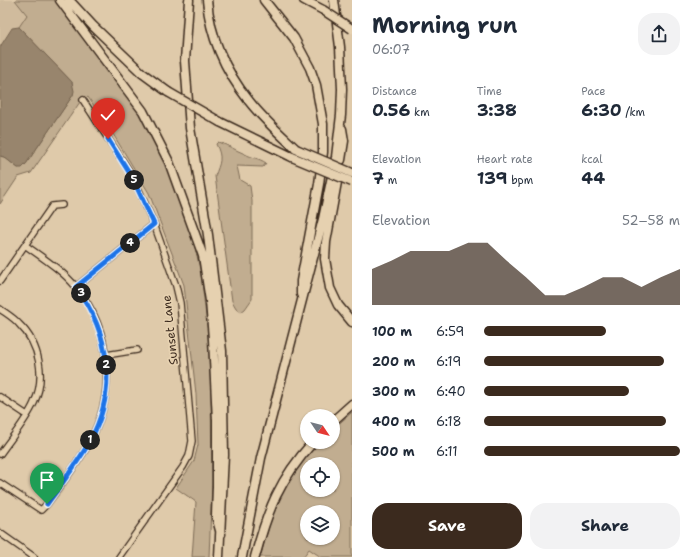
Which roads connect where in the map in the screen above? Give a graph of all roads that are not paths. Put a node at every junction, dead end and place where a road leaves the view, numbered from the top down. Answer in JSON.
{"nodes":[{"id":1,"x":60,"y":0,"type":"edge"},
{"id":2,"x":69,"y":0,"type":"edge"},
{"id":3,"x":189,"y":0,"type":"edge"},
{"id":4,"x":206,"y":0,"type":"edge"},
{"id":5,"x":264,"y":0,"type":"edge"},
{"id":6,"x":304,"y":0,"type":"edge"},
{"id":7,"x":334,"y":0,"type":"edge"},
{"id":8,"x":352,"y":29,"type":"edge"},
{"id":9,"x":83,"y":100,"type":"dead end"},
{"id":10,"x":341,"y":115,"type":"junction"},
{"id":11,"x":352,"y":173,"type":"edge"},
{"id":12,"x":352,"y":182,"type":"edge"},
{"id":13,"x":62,"y":205,"type":"dead end"},
{"id":14,"x":154,"y":224,"type":"junction"},
{"id":15,"x":25,"y":245,"type":"junction"},
{"id":16,"x":0,"y":281,"type":"edge"},
{"id":17,"x":76,"y":287,"type":"junction"},
{"id":18,"x":301,"y":305,"type":"junction"},
{"id":19,"x":0,"y":309,"type":"edge"},
{"id":20,"x":352,"y":322,"type":"edge"},
{"id":21,"x":137,"y":350,"type":"dead end"},
{"id":22,"x":106,"y":355,"type":"junction"},
{"id":23,"x":0,"y":396,"type":"edge"},
{"id":24,"x":352,"y":404,"type":"edge"},
{"id":25,"x":27,"y":415,"type":"junction"},
{"id":26,"x":340,"y":415,"type":"edge"},
{"id":27,"x":306,"y":449,"type":"edge"},
{"id":28,"x":0,"y":454,"type":"edge"},
{"id":29,"x":0,"y":483,"type":"edge"},
{"id":30,"x":0,"y":533,"type":"edge"},
{"id":31,"x":221,"y":534,"type":"junction"},
{"id":32,"x":34,"y":557,"type":"edge"},
{"id":33,"x":119,"y":557,"type":"edge"},
{"id":34,"x":219,"y":557,"type":"edge"},
{"id":35,"x":242,"y":557,"type":"edge"},
{"id":36,"x":255,"y":557,"type":"edge"}],
"edges":[{"from":1,"to":31,"type":"highway"},
{"from":2,"to":12,"type":"highway","bridge":true},
{"from":3,"to":31,"type":"highway"},
{"from":4,"to":11,"type":"highway","bridge":true},
{"from":5,"to":18,"type":"highway"},
{"from":6,"to":8,"type":"highway","bridge":true},
{"from":7,"to":10,"type":"highway"},
{"from":9,"to":14,"type":"street","name":"Sunset Lane"},
{"from":10,"to":18,"type":"highway"},
{"from":10,"to":20,"type":"highway"},
{"from":13,"to":15,"type":"street"},
{"from":14,"to":17,"type":"street"},
{"from":14,"to":33,"type":"street","name":"Sunset Lane"},
{"from":15,"to":16,"type":"street"},
{"from":15,"to":17,"type":"street"},
{"from":17,"to":22,"type":"street"},
{"from":18,"to":35,"type":"highway"},
{"from":19,"to":25,"type":"street"},
{"from":21,"to":22,"type":"street"},
{"from":22,"to":29,"type":"street"},
{"from":23,"to":25,"type":"street"},
{"from":24,"to":26,"type":"highway"},
{"from":25,"to":28,"type":"street"},
{"from":27,"to":36,"type":"highway"},
{"from":30,"to":32,"type":"street"},
{"from":31,"to":34,"type":"highway"}]}
